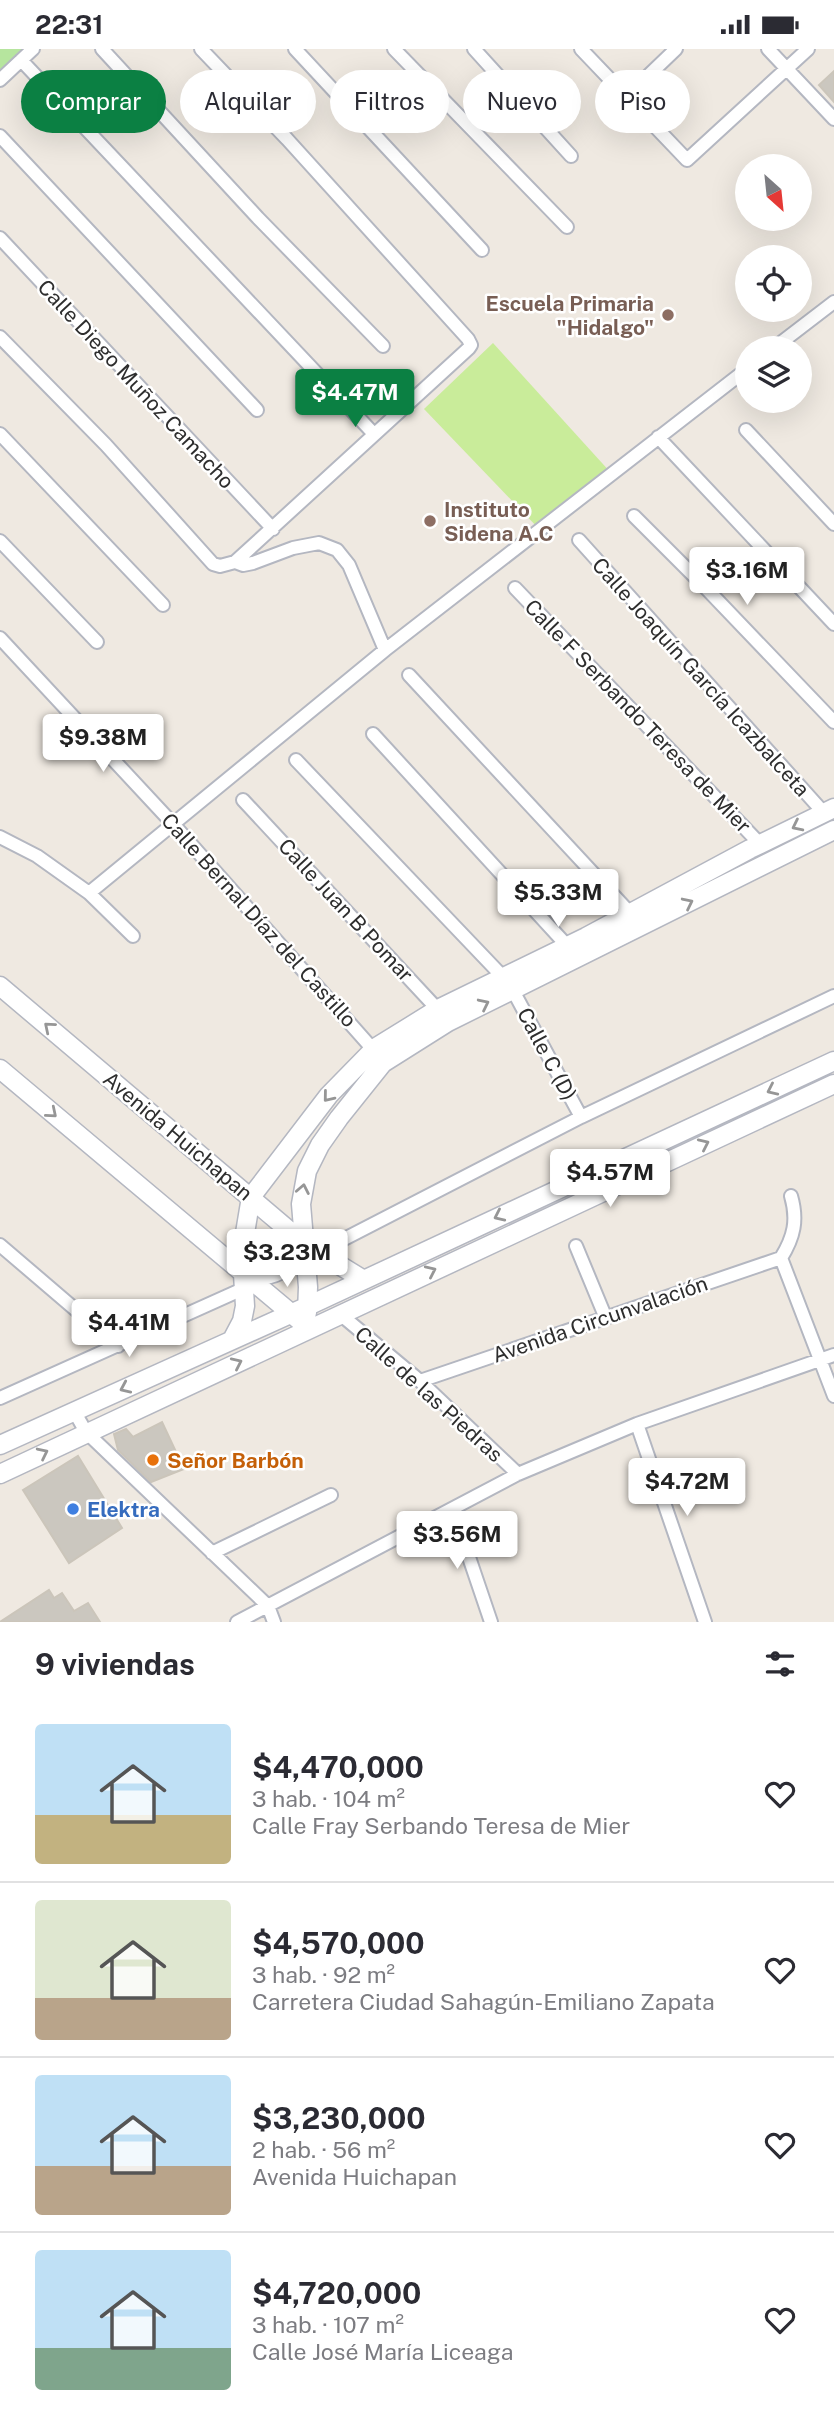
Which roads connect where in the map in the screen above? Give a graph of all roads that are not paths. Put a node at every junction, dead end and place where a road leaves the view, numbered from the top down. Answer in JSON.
{"nodes":[{"id":1,"x":33,"y":49,"type":"edge"},
{"id":2,"x":102,"y":49,"type":"edge"},
{"id":3,"x":201,"y":49,"type":"edge"},
{"id":4,"x":295,"y":49,"type":"edge"},
{"id":5,"x":394,"y":49,"type":"edge"},
{"id":6,"x":474,"y":49,"type":"edge"},
{"id":7,"x":581,"y":49,"type":"edge"},
{"id":8,"x":676,"y":49,"type":"edge"},
{"id":9,"x":768,"y":49,"type":"edge"},
{"id":10,"x":808,"y":49,"type":"edge"},
{"id":11,"x":22,"y":60,"type":"junction"},
{"id":12,"x":787,"y":68,"type":"junction"},
{"id":13,"x":601,"y":70,"type":"edge"},
{"id":14,"x":654,"y":70,"type":"edge"},
{"id":15,"x":0,"y":80,"type":"edge"},
{"id":16,"x":834,"y":119,"type":"edge"},
{"id":17,"x":661,"y":133,"type":"edge"},
{"id":18,"x":0,"y":135,"type":"edge"},
{"id":19,"x":571,"y":156,"type":"dead end"},
{"id":20,"x":567,"y":227,"type":"dead end"},
{"id":21,"x":0,"y":238,"type":"edge"},
{"id":22,"x":482,"y":250,"type":"dead end"},
{"id":23,"x":834,"y":303,"type":"edge"},
{"id":24,"x":790,"y":336,"type":"edge"},
{"id":25,"x":0,"y":337,"type":"edge"},
{"id":26,"x":383,"y":346,"type":"dead end"},
{"id":27,"x":735,"y":378,"type":"edge"},
{"id":28,"x":257,"y":410,"type":"dead end"},
{"id":29,"x":746,"y":431,"type":"dead end"},
{"id":30,"x":0,"y":434,"type":"edge"},
{"id":31,"x":374,"y":434,"type":"junction"},
{"id":32,"x":659,"y":437,"type":"junction"},
{"id":33,"x":634,"y":516,"type":"dead end"},
{"id":34,"x":834,"y":524,"type":"edge"},
{"id":35,"x":272,"y":529,"type":"junction"},
{"id":36,"x":579,"y":540,"type":"dead end"},
{"id":37,"x":0,"y":541,"type":"edge"},
{"id":38,"x":235,"y":562,"type":"junction"},
{"id":39,"x":515,"y":588,"type":"dead end"},
{"id":40,"x":163,"y":605,"type":"dead end"},
{"id":41,"x":834,"y":624,"type":"edge"},
{"id":42,"x":0,"y":638,"type":"edge"},
{"id":43,"x":97,"y":642,"type":"dead end"},
{"id":44,"x":385,"y":650,"type":"junction"},
{"id":45,"x":409,"y":675,"type":"dead end"},
{"id":46,"x":834,"y":722,"type":"edge"},
{"id":47,"x":373,"y":734,"type":"dead end"},
{"id":48,"x":296,"y":760,"type":"dead end"},
{"id":49,"x":243,"y":800,"type":"dead end"},
{"id":50,"x":829,"y":811,"type":"edge"},
{"id":51,"x":174,"y":825,"type":"junction"},
{"id":52,"x":834,"y":830,"type":"edge"},
{"id":53,"x":0,"y":837,"type":"edge"},
{"id":54,"x":760,"y":845,"type":"junction"},
{"id":55,"x":89,"y":894,"type":"junction"},
{"id":56,"x":630,"y":913,"type":"junction"},
{"id":57,"x":133,"y":936,"type":"dead end"},
{"id":58,"x":573,"y":952,"type":"junction"},
{"id":59,"x":508,"y":983,"type":"junction"},
{"id":60,"x":0,"y":986,"type":"edge"},
{"id":61,"x":834,"y":996,"type":"edge"},
{"id":62,"x":443,"y":1015,"type":"junction"},
{"id":63,"x":379,"y":1055,"type":"junction"},
{"id":64,"x":834,"y":1061,"type":"edge"},
{"id":65,"x":0,"y":1069,"type":"edge"},
{"id":66,"x":834,"y":1084,"type":"edge"},
{"id":67,"x":581,"y":1118,"type":"junction"},
{"id":68,"x":791,"y":1196,"type":"dead end"},
{"id":69,"x":251,"y":1197,"type":"junction"},
{"id":70,"x":0,"y":1245,"type":"edge"},
{"id":71,"x":576,"y":1246,"type":"dead end"},
{"id":72,"x":316,"y":1252,"type":"junction"},
{"id":73,"x":781,"y":1258,"type":"junction"},
{"id":74,"x":356,"y":1276,"type":"junction"},
{"id":75,"x":249,"y":1284,"type":"junction"},
{"id":76,"x":340,"y":1314,"type":"junction"},
{"id":77,"x":299,"y":1315,"type":"junction"},
{"id":78,"x":605,"y":1316,"type":"junction"},
{"id":79,"x":232,"y":1340,"type":"junction"},
{"id":80,"x":118,"y":1346,"type":"junction"},
{"id":81,"x":834,"y":1355,"type":"edge"},
{"id":82,"x":821,"y":1359,"type":"junction"},
{"id":83,"x":419,"y":1381,"type":"junction"},
{"id":84,"x":834,"y":1396,"type":"edge"},
{"id":85,"x":0,"y":1398,"type":"edge"},
{"id":86,"x":74,"y":1411,"type":"junction"},
{"id":87,"x":637,"y":1425,"type":"junction"},
{"id":88,"x":86,"y":1433,"type":"junction"},
{"id":89,"x":0,"y":1445,"type":"edge"},
{"id":90,"x":0,"y":1474,"type":"edge"},
{"id":91,"x":518,"y":1474,"type":"junction"},
{"id":92,"x":331,"y":1495,"type":"dead end"},
{"id":93,"x":453,"y":1510,"type":"junction"},
{"id":94,"x":212,"y":1553,"type":"junction"},
{"id":95,"x":268,"y":1606,"type":"junction"},
{"id":96,"x":237,"y":1622,"type":"edge"},
{"id":97,"x":274,"y":1622,"type":"edge"},
{"id":98,"x":491,"y":1622,"type":"edge"},
{"id":99,"x":705,"y":1622,"type":"edge"}],
"edges":[{"from":1,"to":11,"type":"street"},
{"from":2,"to":26,"type":"street"},
{"from":3,"to":31,"type":"street"},
{"from":4,"to":22,"type":"street"},
{"from":5,"to":20,"type":"street"},
{"from":6,"to":19,"type":"street"},
{"from":7,"to":13,"type":"street"},
{"from":8,"to":14,"type":"street"},
{"from":9,"to":12,"type":"street"},
{"from":10,"to":12,"type":"street"},
{"from":11,"to":15,"type":"street"},
{"from":11,"to":31,"type":"street"},
{"from":12,"to":16,"type":"street"},
{"from":12,"to":17,"type":"street"},
{"from":18,"to":28,"type":"street"},
{"from":21,"to":35,"type":"street","name":"Calle Diego Muñoz Camacho"},
{"from":23,"to":24,"type":"street"},
{"from":25,"to":38,"type":"street"},
{"from":27,"to":32,"type":"street"},
{"from":29,"to":34,"type":"street"},
{"from":30,"to":40,"type":"street"},
{"from":31,"to":35,"type":"street"},
{"from":32,"to":41,"type":"street"},
{"from":32,"to":44,"type":"street"},
{"from":33,"to":46,"type":"street"},
{"from":35,"to":38,"type":"street"},
{"from":36,"to":50,"type":"street","name":"Calle Joaquín García Icazbalceta"},
{"from":37,"to":43,"type":"street"},
{"from":38,"to":44,"type":"street"},
{"from":39,"to":54,"type":"street","name":"Calle F Serbando Teresa de Mier"},
{"from":42,"to":51,"type":"street","name":"Calle Bernal Díaz del Castillo"},
{"from":44,"to":51,"type":"street"},
{"from":45,"to":56,"type":"street"},
{"from":47,"to":58,"type":"street"},
{"from":48,"to":59,"type":"street"},
{"from":49,"to":62,"type":"street","name":"Calle Juan B Pomar"},
{"from":50,"to":54,"type":"street","one_way":true},
{"from":51,"to":55,"type":"street"},
{"from":51,"to":63,"type":"street","name":"Calle Bernal Díaz del Castillo"},
{"from":58,"to":52,"type":"street","one_way":true},
{"from":53,"to":55,"type":"street"},
{"from":54,"to":56,"type":"street"},
{"from":55,"to":57,"type":"street"},
{"from":56,"to":58,"type":"street"},
{"from":58,"to":59,"type":"street"},
{"from":59,"to":62,"type":"street"},
{"from":59,"to":67,"type":"street","name":"Calle C (D)"},
{"from":69,"to":60,"type":"street","name":"Avenida Huichapan","one_way":true},
{"from":61,"to":67,"type":"street"},
{"from":62,"to":63,"type":"street"},
{"from":63,"to":69,"type":"street","one_way":true},
{"from":72,"to":63,"type":"street","one_way":true},
{"from":64,"to":74,"type":"street","one_way":true},
{"from":65,"to":75,"type":"street","one_way":true},
{"from":76,"to":66,"type":"street","one_way":true},
{"from":67,"to":72,"type":"street"},
{"from":68,"to":73,"type":"street"},
{"from":69,"to":72,"type":"street","name":"Avenida Huichapan"},
{"from":69,"to":75,"type":"street"},
{"from":70,"to":80,"type":"street"},
{"from":71,"to":78,"type":"street"},
{"from":72,"to":74,"type":"street","name":"Avenida Huichapan"},
{"from":72,"to":75,"type":"street"},
{"from":72,"to":77,"type":"street"},
{"from":73,"to":78,"type":"street","name":"Avenida Circunvalación"},
{"from":73,"to":82,"type":"street"},
{"from":74,"to":77,"type":"street"},
{"from":75,"to":77,"type":"street"},
{"from":75,"to":79,"type":"street"},
{"from":75,"to":80,"type":"street"},
{"from":76,"to":77,"type":"street"},
{"from":76,"to":83,"type":"street","name":"Calle de las Piedras"},
{"from":77,"to":79,"type":"street"},
{"from":88,"to":77,"type":"street","one_way":true},
{"from":78,"to":83,"type":"street","name":"Avenida Circunvalación"},
{"from":79,"to":86,"type":"street","one_way":true},
{"from":80,"to":85,"type":"street"},
{"from":81,"to":82,"type":"street"},
{"from":82,"to":84,"type":"street"},
{"from":82,"to":87,"type":"street"},
{"from":83,"to":91,"type":"street","name":"Calle de las Piedras"},
{"from":86,"to":88,"type":"street"},
{"from":86,"to":89,"type":"street"},
{"from":87,"to":91,"type":"street"},
{"from":87,"to":99,"type":"street"},
{"from":90,"to":88,"type":"street","one_way":true},
{"from":88,"to":94,"type":"street"},
{"from":91,"to":93,"type":"street"},
{"from":92,"to":94,"type":"street"},
{"from":93,"to":95,"type":"street"},
{"from":93,"to":98,"type":"street"},
{"from":94,"to":95,"type":"street"},
{"from":95,"to":96,"type":"street"},
{"from":95,"to":97,"type":"street"}]}
